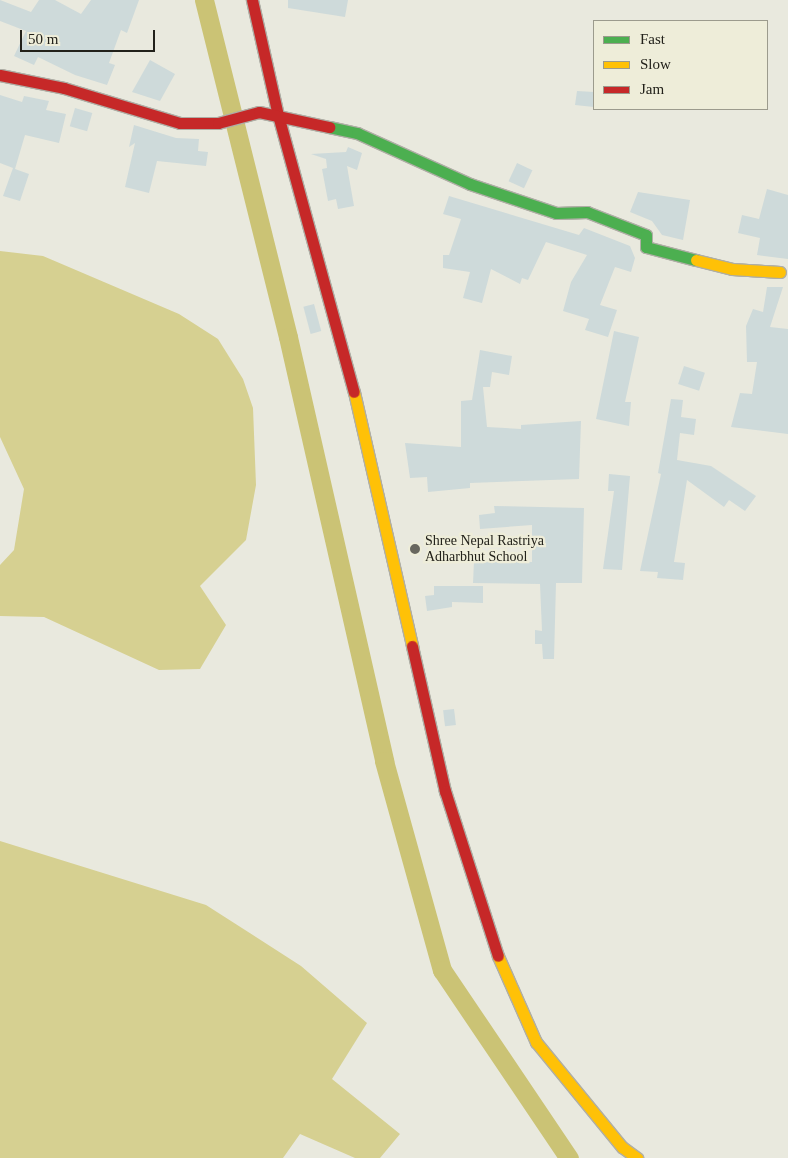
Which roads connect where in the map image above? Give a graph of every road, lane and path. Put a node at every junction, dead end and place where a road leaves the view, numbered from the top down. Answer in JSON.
{"nodes":[{"id":1,"x":252,"y":0,"type":"edge"},
{"id":2,"x":0,"y":75,"type":"edge"},
{"id":3,"x":278,"y":115,"type":"junction"},
{"id":4,"x":780,"y":272,"type":"dead end"},
{"id":5,"x":637,"y":1158,"type":"edge"}],
"edges":[{"from":1,"to":3,"type":"main road"},
{"from":2,"to":3,"type":"main road"},
{"from":3,"to":4,"type":"main road"},
{"from":3,"to":5,"type":"main road"}]}
